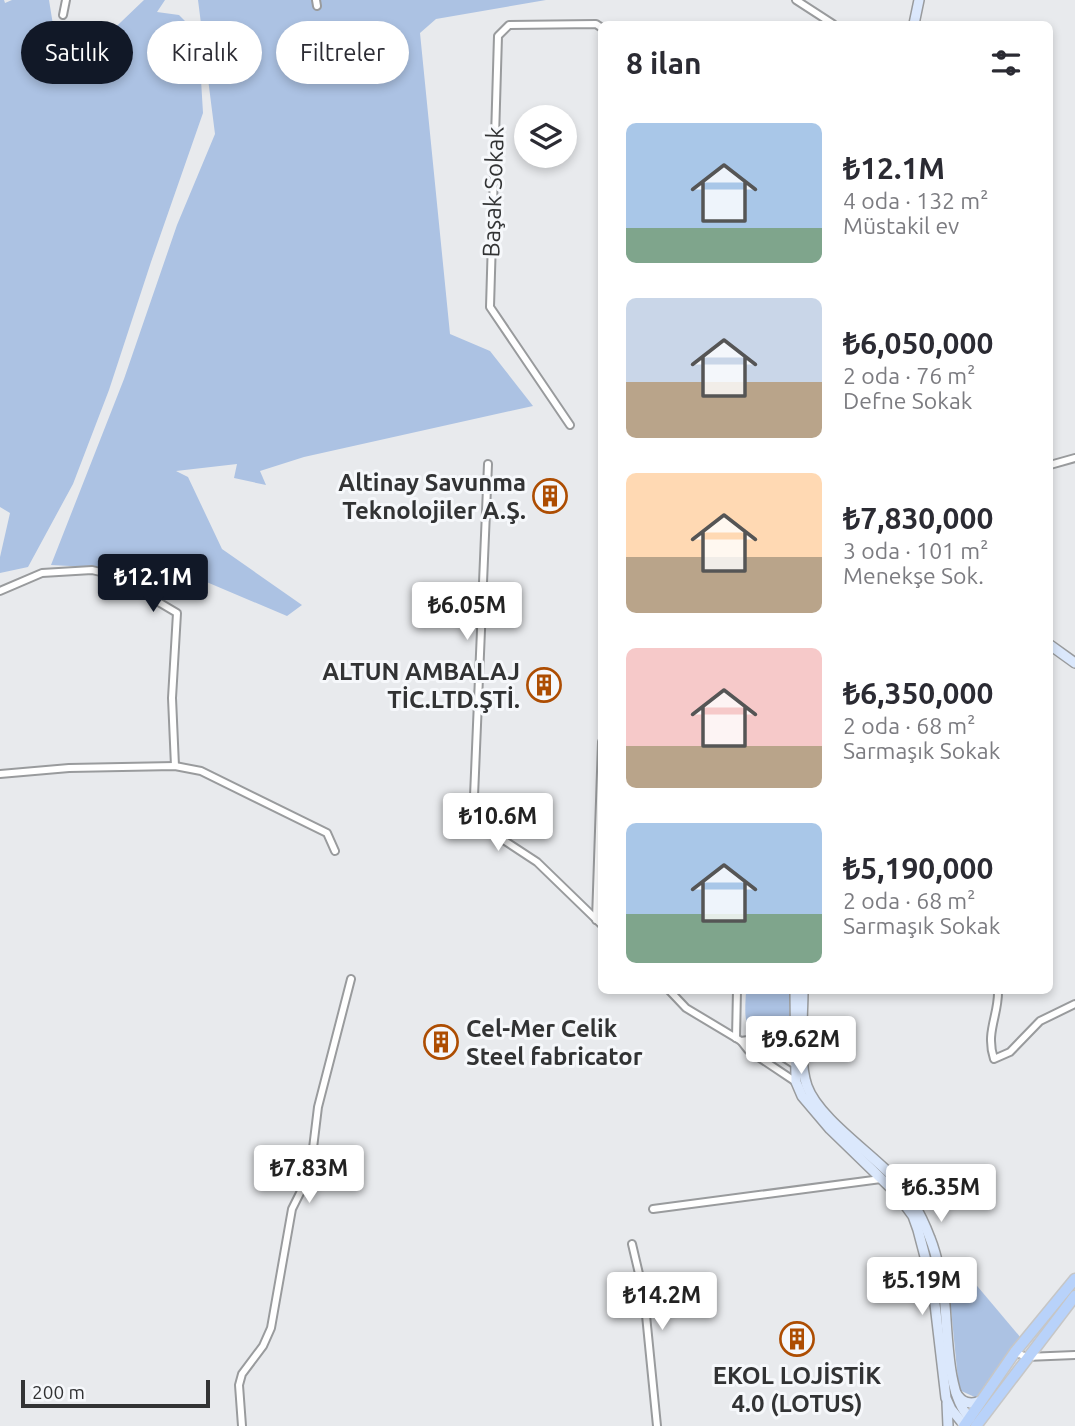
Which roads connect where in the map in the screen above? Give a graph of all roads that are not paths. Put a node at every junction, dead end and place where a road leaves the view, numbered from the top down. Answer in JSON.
{"nodes":[{"id":1,"x":66,"y":0,"type":"edge"},
{"id":2,"x":796,"y":0,"type":"edge"},
{"id":3,"x":919,"y":0,"type":"edge"},
{"id":4,"x":63,"y":15,"type":"dead end"},
{"id":5,"x":828,"y":21,"type":"edge"},
{"id":6,"x":915,"y":21,"type":"edge"},
{"id":7,"x":598,"y":26,"type":"edge"},
{"id":8,"x":570,"y":425,"type":"dead end"},
{"id":9,"x":1075,"y":458,"type":"edge"},
{"id":10,"x":488,"y":464,"type":"dead end"},
{"id":11,"x":1053,"y":464,"type":"edge"},
{"id":12,"x":0,"y":591,"type":"edge"},
{"id":13,"x":1053,"y":648,"type":"edge"},
{"id":14,"x":1075,"y":663,"type":"edge"},
{"id":15,"x":175,"y":766,"type":"junction"},
{"id":16,"x":0,"y":774,"type":"edge"},
{"id":17,"x":335,"y":851,"type":"dead end"},
{"id":18,"x":598,"y":861,"type":"edge"},
{"id":19,"x":596,"y":920,"type":"joint"},
{"id":20,"x":351,"y":979,"type":"dead end"},
{"id":21,"x":673,"y":994,"type":"edge"},
{"id":22,"x":737,"y":994,"type":"edge"},
{"id":23,"x":795,"y":994,"type":"edge"},
{"id":24,"x":803,"y":994,"type":"edge"},
{"id":25,"x":997,"y":994,"type":"edge"},
{"id":26,"x":1075,"y":1004,"type":"edge"},
{"id":27,"x":739,"y":1040,"type":"junction"},
{"id":28,"x":799,"y":1047,"type":"junction"},
{"id":29,"x":781,"y":1054,"type":"junction"},
{"id":30,"x":796,"y":1064,"type":"junction"},
{"id":31,"x":773,"y":1066,"type":"junction"},
{"id":32,"x":805,"y":1079,"type":"junction"},
{"id":33,"x":796,"y":1082,"type":"junction"},
{"id":34,"x":883,"y":1179,"type":"junction"},
{"id":35,"x":900,"y":1191,"type":"junction"},
{"id":36,"x":653,"y":1209,"type":"dead end"},
{"id":37,"x":632,"y":1244,"type":"dead end"},
{"id":38,"x":933,"y":1267,"type":"junction"},
{"id":39,"x":1075,"y":1279,"type":"edge"},
{"id":40,"x":1075,"y":1296,"type":"edge"},
{"id":41,"x":1015,"y":1352,"type":"junction"},
{"id":42,"x":1075,"y":1355,"type":"edge"},
{"id":43,"x":1026,"y":1357,"type":"junction"},
{"id":44,"x":954,"y":1390,"type":"junction"},
{"id":45,"x":946,"y":1398,"type":"junction"},
{"id":46,"x":981,"y":1401,"type":"junction"},
{"id":47,"x":971,"y":1424,"type":"edge"},
{"id":48,"x":242,"y":1426,"type":"edge"},
{"id":49,"x":657,"y":1426,"type":"edge"},
{"id":50,"x":947,"y":1426,"type":"edge"}],
"edges":[{"from":1,"to":4,"type":"street"},
{"from":2,"to":5,"type":"street"},
{"from":3,"to":6,"type":"street"},
{"from":7,"to":8,"type":"street","name":"Başak Sokak"},
{"from":9,"to":11,"type":"street"},
{"from":10,"to":19,"type":"street"},
{"from":12,"to":15,"type":"street"},
{"from":13,"to":14,"type":"street"},
{"from":15,"to":16,"type":"street"},
{"from":15,"to":17,"type":"street"},
{"from":18,"to":19,"type":"street"},
{"from":20,"to":48,"type":"street"},
{"from":21,"to":27,"type":"street"},
{"from":22,"to":27,"type":"street"},
{"from":23,"to":28,"type":"street"},
{"from":24,"to":28,"type":"street"},
{"from":25,"to":26,"type":"street"},
{"from":27,"to":29,"type":"street"},
{"from":27,"to":31,"type":"street"},
{"from":28,"to":29,"type":"street"},
{"from":28,"to":30,"type":"street"},
{"from":28,"to":32,"type":"street"},
{"from":29,"to":30,"type":"street"},
{"from":30,"to":31,"type":"street"},
{"from":30,"to":32,"type":"street"},
{"from":30,"to":33,"type":"street"},
{"from":31,"to":33,"type":"street"},
{"from":32,"to":35,"type":"street"},
{"from":33,"to":34,"type":"street"},
{"from":34,"to":35,"type":"street"},
{"from":34,"to":36,"type":"street"},
{"from":35,"to":38,"type":"street"},
{"from":37,"to":49,"type":"street"},
{"from":38,"to":44,"type":"street"},
{"from":38,"to":45,"type":"street"},
{"from":39,"to":41,"type":"main road"},
{"from":40,"to":43,"type":"main road"},
{"from":41,"to":43,"type":"street"},
{"from":41,"to":46,"type":"main road"},
{"from":42,"to":43,"type":"street"},
{"from":43,"to":47,"type":"main road"},
{"from":44,"to":46,"type":"street"},
{"from":44,"to":47,"type":"street"},
{"from":45,"to":47,"type":"street"},
{"from":45,"to":50,"type":"street"},
{"from":46,"to":47,"type":"main road"}]}
